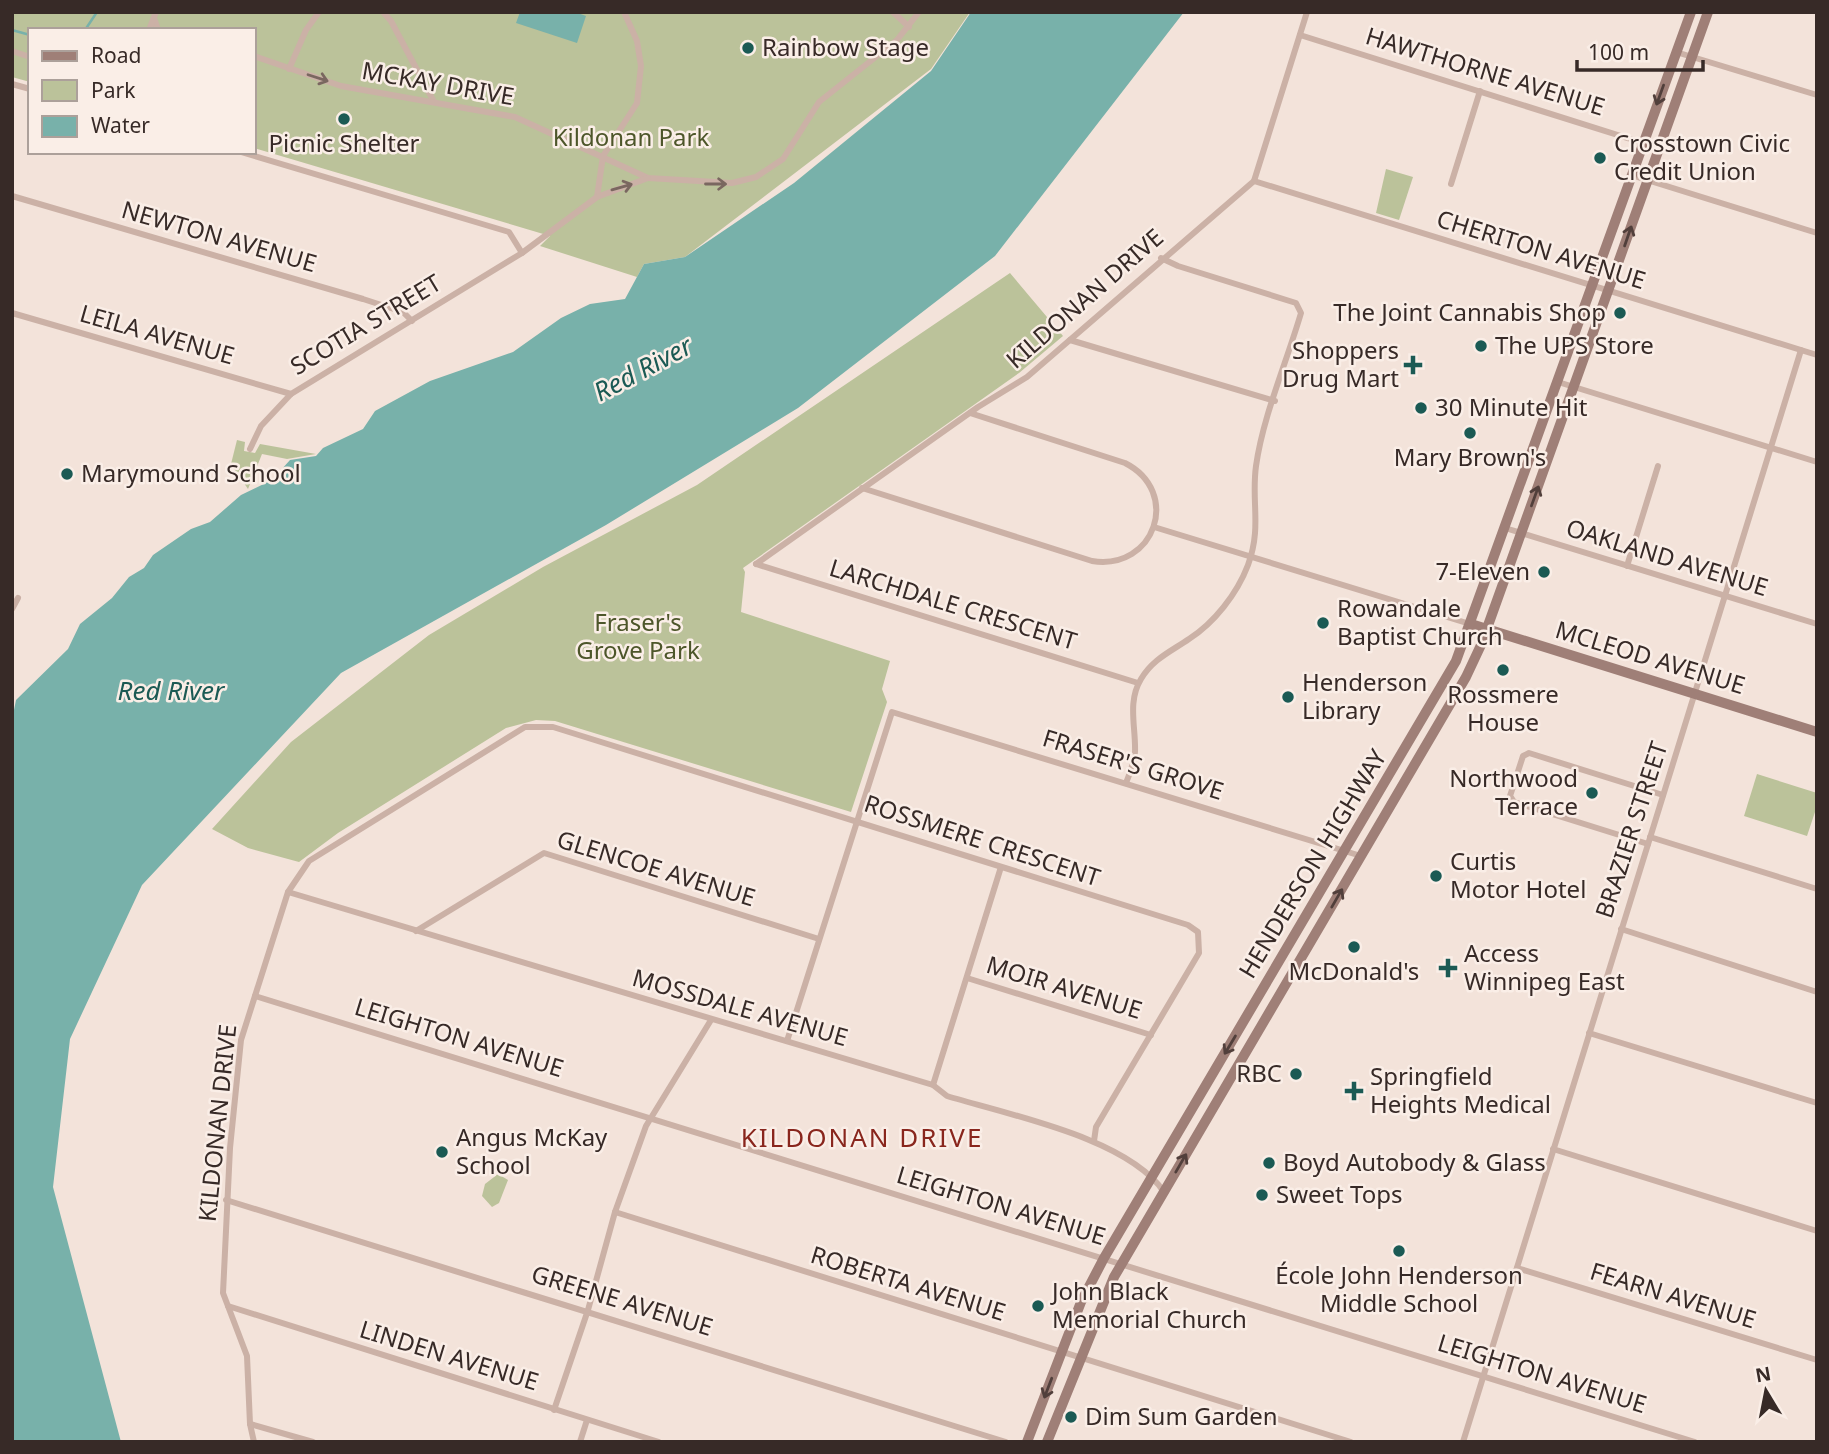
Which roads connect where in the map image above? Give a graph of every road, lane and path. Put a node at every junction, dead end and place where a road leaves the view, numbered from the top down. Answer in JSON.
{"nodes":[{"id":1,"x":319,"y":12,"type":"edge"},
{"id":2,"x":624,"y":12,"type":"edge"},
{"id":3,"x":893,"y":12,"type":"edge"},
{"id":4,"x":919,"y":12,"type":"edge"},
{"id":5,"x":1307,"y":12,"type":"edge"},
{"id":6,"x":1691,"y":12,"type":"edge"},
{"id":7,"x":1708,"y":12,"type":"edge"},
{"id":8,"x":384,"y":13,"type":"edge"},
{"id":9,"x":909,"y":27,"type":"junction"},
{"id":10,"x":1300,"y":35,"type":"junction"},
{"id":11,"x":1676,"y":52,"type":"junction"},
{"id":12,"x":1693,"y":57,"type":"junction"},
{"id":13,"x":256,"y":58,"type":"edge"},
{"id":14,"x":289,"y":69,"type":"junction"},
{"id":15,"x":1480,"y":91,"type":"junction"},
{"id":16,"x":1817,"y":95,"type":"edge"},
{"id":17,"x":433,"y":100,"type":"junction"},
{"id":18,"x":1644,"y":141,"type":"junction"},
{"id":19,"x":1660,"y":148,"type":"junction"},
{"id":20,"x":248,"y":154,"type":"edge"},
{"id":21,"x":603,"y":156,"type":"junction"},
{"id":22,"x":1631,"y":176,"type":"junction"},
{"id":23,"x":648,"y":178,"type":"junction"},
{"id":24,"x":1647,"y":180,"type":"junction"},
{"id":25,"x":1254,"y":181,"type":"junction"},
{"id":26,"x":1451,"y":184,"type":"dead end"},
{"id":27,"x":12,"y":196,"type":"edge"},
{"id":28,"x":597,"y":197,"type":"junction"},
{"id":29,"x":1817,"y":233,"type":"edge"},
{"id":30,"x":522,"y":253,"type":"junction"},
{"id":31,"x":1161,"y":258,"type":"junction"},
{"id":32,"x":1591,"y":286,"type":"junction"},
{"id":33,"x":1608,"y":291,"type":"junction"},
{"id":34,"x":12,"y":313,"type":"edge"},
{"id":35,"x":412,"y":321,"type":"junction"},
{"id":36,"x":1070,"y":340,"type":"junction"},
{"id":37,"x":1801,"y":350,"type":"junction"},
{"id":38,"x":1817,"y":355,"type":"edge"},
{"id":39,"x":1558,"y":382,"type":"junction"},
{"id":40,"x":1574,"y":387,"type":"junction"},
{"id":41,"x":291,"y":394,"type":"junction"},
{"id":42,"x":1275,"y":401,"type":"junction"},
{"id":43,"x":970,"y":413,"type":"junction"},
{"id":44,"x":1770,"y":448,"type":"junction"},
{"id":45,"x":250,"y":449,"type":"dead end"},
{"id":46,"x":1817,"y":462,"type":"edge"},
{"id":47,"x":1658,"y":466,"type":"dead end"},
{"id":48,"x":862,"y":488,"type":"junction"},
{"id":49,"x":1154,"y":527,"type":"junction"},
{"id":50,"x":1505,"y":528,"type":"junction"},
{"id":51,"x":1522,"y":533,"type":"junction"},
{"id":52,"x":1251,"y":555,"type":"junction"},
{"id":53,"x":756,"y":564,"type":"joint"},
{"id":54,"x":1628,"y":566,"type":"junction"},
{"id":55,"x":1727,"y":597,"type":"junction"},
{"id":56,"x":18,"y":598,"type":"dead end"},
{"id":57,"x":12,"y":609,"type":"edge"},
{"id":58,"x":1471,"y":624,"type":"junction"},
{"id":59,"x":1817,"y":624,"type":"edge"},
{"id":60,"x":1486,"y":629,"type":"junction"},
{"id":61,"x":1138,"y":683,"type":"junction"},
{"id":62,"x":1696,"y":695,"type":"junction"},
{"id":63,"x":1419,"y":726,"type":"junction"},
{"id":64,"x":525,"y":727,"type":"joint"},
{"id":65,"x":1817,"y":732,"type":"edge"},
{"id":66,"x":1429,"y":742,"type":"junction"},
{"id":67,"x":1126,"y":783,"type":"junction"},
{"id":68,"x":1663,"y":795,"type":"junction"},
{"id":69,"x":856,"y":821,"type":"junction"},
{"id":70,"x":1649,"y":841,"type":"junction"},
{"id":71,"x":1344,"y":851,"type":"junction"},
{"id":72,"x":1361,"y":856,"type":"junction"},
{"id":73,"x":1001,"y":867,"type":"junction"},
{"id":74,"x":1817,"y":888,"type":"edge"},
{"id":75,"x":288,"y":892,"type":"junction"},
{"id":76,"x":1621,"y":929,"type":"junction"},
{"id":77,"x":416,"y":931,"type":"junction"},
{"id":78,"x":819,"y":939,"type":"junction"},
{"id":79,"x":967,"y":978,"type":"junction"},
{"id":80,"x":1817,"y":992,"type":"edge"},
{"id":81,"x":255,"y":996,"type":"junction"},
{"id":82,"x":1250,"y":1012,"type":"junction"},
{"id":83,"x":710,"y":1020,"type":"junction"},
{"id":84,"x":1265,"y":1020,"type":"junction"},
{"id":85,"x":1589,"y":1033,"type":"junction"},
{"id":86,"x":1151,"y":1035,"type":"junction"},
{"id":87,"x":787,"y":1041,"type":"junction"},
{"id":88,"x":933,"y":1085,"type":"junction"},
{"id":89,"x":1198,"y":1100,"type":"junction"},
{"id":90,"x":1817,"y":1104,"type":"edge"},
{"id":91,"x":1213,"y":1109,"type":"junction"},
{"id":92,"x":651,"y":1117,"type":"junction"},
{"id":93,"x":1094,"y":1141,"type":"junction"},
{"id":94,"x":1553,"y":1149,"type":"junction"},
{"id":95,"x":1153,"y":1175,"type":"junction"},
{"id":96,"x":1164,"y":1192,"type":"junction"},
{"id":97,"x":226,"y":1200,"type":"junction"},
{"id":98,"x":615,"y":1212,"type":"junction"},
{"id":99,"x":1817,"y":1231,"type":"edge"},
{"id":100,"x":1104,"y":1258,"type":"junction"},
{"id":101,"x":1122,"y":1264,"type":"junction"},
{"id":102,"x":1517,"y":1268,"type":"junction"},
{"id":103,"x":228,"y":1306,"type":"junction"},
{"id":104,"x":588,"y":1310,"type":"junction"},
{"id":105,"x":1062,"y":1353,"type":"junction"},
{"id":106,"x":1079,"y":1358,"type":"junction"},
{"id":107,"x":1817,"y":1360,"type":"edge"},
{"id":108,"x":1483,"y":1376,"type":"junction"},
{"id":109,"x":554,"y":1410,"type":"junction"},
{"id":110,"x":587,"y":1420,"type":"junction"},
{"id":111,"x":250,"y":1424,"type":"junction"},
{"id":112,"x":254,"y":1442,"type":"edge"},
{"id":113,"x":313,"y":1442,"type":"edge"},
{"id":114,"x":580,"y":1442,"type":"edge"},
{"id":115,"x":659,"y":1442,"type":"edge"},
{"id":116,"x":1006,"y":1442,"type":"edge"},
{"id":117,"x":1027,"y":1442,"type":"edge"},
{"id":118,"x":1047,"y":1442,"type":"edge"},
{"id":119,"x":1351,"y":1442,"type":"edge"},
{"id":120,"x":1462,"y":1442,"type":"edge"},
{"id":121,"x":1695,"y":1442,"type":"edge"}],
"edges":[{"from":1,"to":14,"type":"street"},
{"from":2,"to":21,"type":"street"},
{"from":3,"to":9,"type":"street"},
{"from":4,"to":9,"type":"street"},
{"from":5,"to":10,"type":"street"},
{"from":6,"to":11,"type":"main road","name":"HENDERSON HIGHWAY"},
{"from":7,"to":12,"type":"main road","name":"HENDERSON HIGHWAY"},
{"from":8,"to":17,"type":"street"},
{"from":23,"to":9,"type":"street","one_way":true},
{"from":10,"to":15,"type":"street","name":"HAWTHORNE AVENUE"},
{"from":10,"to":25,"type":"street"},
{"from":11,"to":12,"type":"street"},
{"from":11,"to":18,"type":"main road","name":"HENDERSON HIGHWAY","one_way":true},
{"from":12,"to":16,"type":"street"},
{"from":12,"to":19,"type":"main road","name":"HENDERSON HIGHWAY"},
{"from":13,"to":14,"type":"street","name":"MCKAY DRIVE"},
{"from":14,"to":17,"type":"street","name":"MCKAY DRIVE","one_way":true},
{"from":15,"to":18,"type":"street","name":"HAWTHORNE AVENUE"},
{"from":15,"to":26,"type":"street"},
{"from":17,"to":21,"type":"street","name":"MCKAY DRIVE"},
{"from":18,"to":19,"type":"street","name":"HAWTHORNE AVENUE"},
{"from":18,"to":22,"type":"main road","name":"HENDERSON HIGHWAY"},
{"from":19,"to":24,"type":"main road","name":"HENDERSON HIGHWAY"},
{"from":20,"to":30,"type":"street"},
{"from":21,"to":23,"type":"street","name":"MCKAY DRIVE"},
{"from":21,"to":28,"type":"street"},
{"from":22,"to":24,"type":"street"},
{"from":22,"to":32,"type":"main road","name":"HENDERSON HIGHWAY"},
{"from":28,"to":23,"type":"street","name":"SCOTIA STREET","one_way":true},
{"from":24,"to":29,"type":"street"},
{"from":33,"to":24,"type":"main road","name":"HENDERSON HIGHWAY","one_way":true},
{"from":25,"to":31,"type":"street","name":"KILDONAN DRIVE"},
{"from":25,"to":32,"type":"street","name":"CHERITON AVENUE"},
{"from":27,"to":35,"type":"street","name":"NEWTON AVENUE"},
{"from":28,"to":30,"type":"street","name":"SCOTIA STREET"},
{"from":30,"to":35,"type":"street","name":"SCOTIA STREET"},
{"from":31,"to":36,"type":"street","name":"KILDONAN DRIVE"},
{"from":31,"to":42,"type":"street"},
{"from":32,"to":33,"type":"street","name":"CHERITON AVENUE"},
{"from":32,"to":39,"type":"main road","name":"HENDERSON HIGHWAY"},
{"from":33,"to":37,"type":"street","name":"CHERITON AVENUE"},
{"from":33,"to":40,"type":"main road","name":"HENDERSON HIGHWAY"},
{"from":34,"to":41,"type":"street","name":"LEILA AVENUE"},
{"from":35,"to":41,"type":"street","name":"SCOTIA STREET"},
{"from":36,"to":42,"type":"street"},
{"from":36,"to":43,"type":"street","name":"KILDONAN DRIVE"},
{"from":37,"to":38,"type":"street","name":"CHERITON AVENUE"},
{"from":37,"to":44,"type":"street","name":"BRAZIER STREET"},
{"from":39,"to":40,"type":"street"},
{"from":39,"to":50,"type":"main road","name":"HENDERSON HIGHWAY"},
{"from":40,"to":44,"type":"street"},
{"from":51,"to":40,"type":"main road","name":"HENDERSON HIGHWAY","one_way":true},
{"from":41,"to":45,"type":"street","name":"SCOTIA STREET"},
{"from":42,"to":52,"type":"street"},
{"from":43,"to":48,"type":"street","name":"KILDONAN DRIVE"},
{"from":43,"to":49,"type":"street"},
{"from":44,"to":46,"type":"street"},
{"from":44,"to":55,"type":"street","name":"BRAZIER STREET"},
{"from":47,"to":54,"type":"street"},
{"from":48,"to":49,"type":"street"},
{"from":48,"to":53,"type":"street","name":"KILDONAN DRIVE"},
{"from":49,"to":52,"type":"street"},
{"from":50,"to":51,"type":"street","name":"OAKLAND AVENUE"},
{"from":50,"to":58,"type":"main road","name":"HENDERSON HIGHWAY"},
{"from":51,"to":54,"type":"street","name":"OAKLAND AVENUE"},
{"from":51,"to":60,"type":"main road","name":"HENDERSON HIGHWAY"},
{"from":52,"to":58,"type":"street"},
{"from":52,"to":61,"type":"street"},
{"from":53,"to":61,"type":"street","name":"LARCHDALE CRESCENT"},
{"from":54,"to":55,"type":"street","name":"OAKLAND AVENUE"},
{"from":55,"to":59,"type":"street","name":"OAKLAND AVENUE"},
{"from":55,"to":62,"type":"street","name":"BRAZIER STREET"},
{"from":56,"to":57,"type":"street"},
{"from":58,"to":60,"type":"main road","name":"MCLEOD AVENUE"},
{"from":58,"to":63,"type":"main road","name":"HENDERSON HIGHWAY"},
{"from":60,"to":62,"type":"main road","name":"MCLEOD AVENUE"},
{"from":60,"to":66,"type":"main road","name":"HENDERSON HIGHWAY"},
{"from":61,"to":67,"type":"street"},
{"from":62,"to":65,"type":"main road","name":"MCLEOD AVENUE"},
{"from":62,"to":68,"type":"street","name":"BRAZIER STREET"},
{"from":63,"to":66,"type":"main road"},
{"from":63,"to":71,"type":"main road","name":"HENDERSON HIGHWAY"},
{"from":64,"to":69,"type":"street","name":"ROSSMERE CRESCENT"},
{"from":64,"to":75,"type":"street","name":"KILDONAN DRIVE"},
{"from":66,"to":72,"type":"main road","name":"HENDERSON HIGHWAY"},
{"from":67,"to":69,"type":"street","name":"FRASER'S GROVE"},
{"from":67,"to":71,"type":"street","name":"FRASER'S GROVE"},
{"from":68,"to":70,"type":"street","name":"BRAZIER STREET"},
{"from":68,"to":70,"type":"street"},
{"from":69,"to":73,"type":"street","name":"ROSSMERE CRESCENT"},
{"from":69,"to":78,"type":"street"},
{"from":70,"to":74,"type":"street"},
{"from":70,"to":76,"type":"street","name":"BRAZIER STREET"},
{"from":71,"to":72,"type":"street","name":"FRASER'S GROVE"},
{"from":71,"to":82,"type":"main road","name":"HENDERSON HIGHWAY"},
{"from":84,"to":72,"type":"main road","name":"HENDERSON HIGHWAY","one_way":true},
{"from":73,"to":79,"type":"street"},
{"from":73,"to":86,"type":"street","name":"ROSSMERE CRESCENT"},
{"from":75,"to":77,"type":"street","name":"MOSSDALE AVENUE"},
{"from":75,"to":81,"type":"street","name":"KILDONAN DRIVE"},
{"from":76,"to":80,"type":"street"},
{"from":76,"to":85,"type":"street","name":"BRAZIER STREET"},
{"from":77,"to":78,"type":"street","name":"GLENCOE AVENUE"},
{"from":77,"to":83,"type":"street","name":"MOSSDALE AVENUE"},
{"from":78,"to":87,"type":"street"},
{"from":79,"to":86,"type":"street","name":"MOIR AVENUE"},
{"from":79,"to":88,"type":"street"},
{"from":81,"to":92,"type":"street","name":"LEIGHTON AVENUE"},
{"from":81,"to":97,"type":"street","name":"KILDONAN DRIVE"},
{"from":82,"to":84,"type":"main road"},
{"from":82,"to":89,"type":"main road","name":"HENDERSON HIGHWAY","one_way":true},
{"from":83,"to":87,"type":"street","name":"MOSSDALE AVENUE"},
{"from":83,"to":92,"type":"street"},
{"from":84,"to":91,"type":"main road","name":"HENDERSON HIGHWAY"},
{"from":85,"to":90,"type":"street"},
{"from":85,"to":94,"type":"street","name":"BRAZIER STREET"},
{"from":86,"to":93,"type":"street","name":"ROSSMERE CRESCENT"},
{"from":87,"to":88,"type":"street","name":"MOSSDALE AVENUE"},
{"from":88,"to":93,"type":"street","name":"MOSSDALE AVENUE"},
{"from":89,"to":91,"type":"main road"},
{"from":89,"to":95,"type":"main road","name":"HENDERSON HIGHWAY"},
{"from":96,"to":91,"type":"main road","name":"HENDERSON HIGHWAY","one_way":true},
{"from":92,"to":98,"type":"street"},
{"from":92,"to":100,"type":"street","name":"LEIGHTON AVENUE"},
{"from":93,"to":95,"type":"street","name":"MOSSDALE AVENUE"},
{"from":94,"to":99,"type":"street"},
{"from":94,"to":102,"type":"street","name":"BRAZIER STREET"},
{"from":95,"to":96,"type":"street","name":"MOSSDALE AVENUE"},
{"from":95,"to":100,"type":"main road","name":"HENDERSON HIGHWAY"},
{"from":96,"to":101,"type":"main road","name":"HENDERSON HIGHWAY"},
{"from":97,"to":103,"type":"street","name":"KILDONAN DRIVE"},
{"from":97,"to":104,"type":"street","name":"GREENE AVENUE"},
{"from":98,"to":104,"type":"street"},
{"from":98,"to":105,"type":"street","name":"ROBERTA AVENUE"},
{"from":100,"to":101,"type":"street","name":"LEIGHTON AVENUE"},
{"from":100,"to":105,"type":"main road","name":"HENDERSON HIGHWAY"},
{"from":101,"to":106,"type":"main road","name":"HENDERSON HIGHWAY"},
{"from":101,"to":108,"type":"street","name":"LEIGHTON AVENUE"},
{"from":102,"to":107,"type":"street","name":"FEARN AVENUE"},
{"from":102,"to":108,"type":"street","name":"BRAZIER STREET"},
{"from":103,"to":109,"type":"street","name":"LINDEN AVENUE"},
{"from":103,"to":111,"type":"street","name":"KILDONAN DRIVE"},
{"from":104,"to":109,"type":"street"},
{"from":104,"to":116,"type":"street","name":"GREENE AVENUE"},
{"from":105,"to":106,"type":"street","name":"ROBERTA AVENUE"},
{"from":105,"to":117,"type":"main road","name":"HENDERSON HIGHWAY","one_way":true},
{"from":106,"to":118,"type":"main road","name":"HENDERSON HIGHWAY"},
{"from":106,"to":119,"type":"street","name":"ROBERTA AVENUE"},
{"from":108,"to":120,"type":"street","name":"BRAZIER STREET"},
{"from":108,"to":121,"type":"street","name":"LEIGHTON AVENUE"},
{"from":109,"to":110,"type":"street","name":"LINDEN AVENUE"},
{"from":110,"to":114,"type":"street"},
{"from":110,"to":115,"type":"street","name":"LINDEN AVENUE"},
{"from":111,"to":112,"type":"street","name":"KILDONAN DRIVE"},
{"from":111,"to":113,"type":"street"}]}
